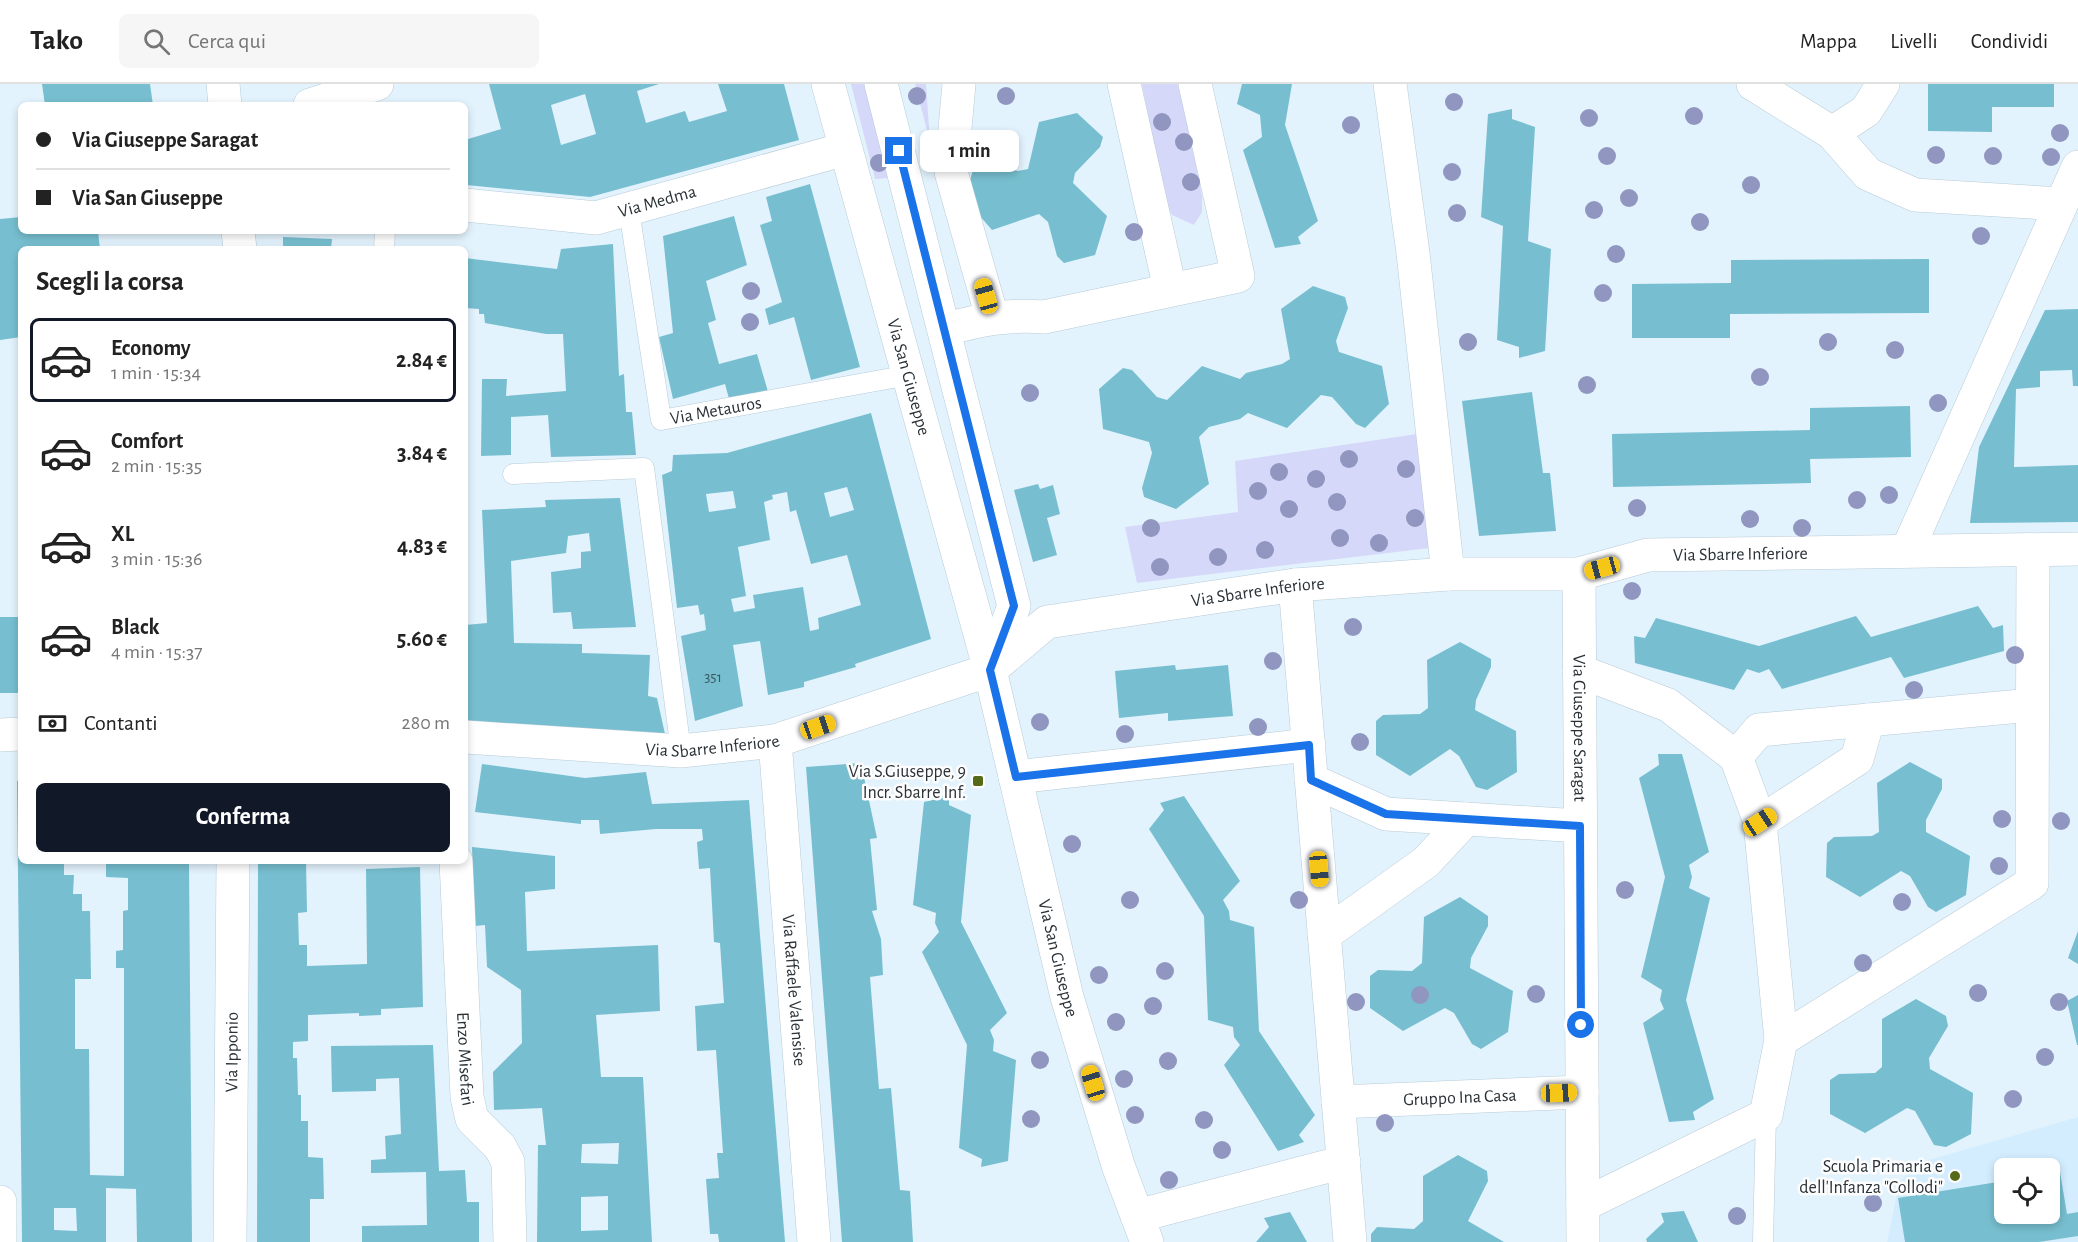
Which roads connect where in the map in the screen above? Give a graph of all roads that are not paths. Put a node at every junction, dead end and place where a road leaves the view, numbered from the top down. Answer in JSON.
{"nodes":[{"id":1,"x":223,"y":84,"type":"edge"},
{"id":2,"x":377,"y":84,"type":"edge"},
{"id":3,"x":828,"y":84,"type":"edge"},
{"id":4,"x":881,"y":84,"type":"edge"},
{"id":5,"x":959,"y":84,"type":"edge"},
{"id":6,"x":1124,"y":84,"type":"edge"},
{"id":7,"x":1195,"y":84,"type":"edge"},
{"id":8,"x":1390,"y":84,"type":"edge"},
{"id":9,"x":1883,"y":84,"type":"edge"},
{"id":10,"x":1762,"y":86,"type":"edge"},
{"id":11,"x":225,"y":102,"type":"edge"},
{"id":12,"x":320,"y":102,"type":"edge"},
{"id":13,"x":1832,"y":134,"type":"junction"},
{"id":14,"x":845,"y":149,"type":"junction"},
{"id":15,"x":2078,"y":167,"type":"edge"},
{"id":16,"x":2061,"y":204,"type":"junction"},
{"id":17,"x":468,"y":205,"type":"edge"},
{"id":18,"x":629,"y":210,"type":"junction"},
{"id":19,"x":1170,"y":289,"type":"junction"},
{"id":20,"x":992,"y":317,"type":"junction"},
{"id":21,"x":946,"y":329,"type":"junction"},
{"id":22,"x":909,"y":375,"type":"junction"},
{"id":23,"x":513,"y":474,"type":"dead end"},
{"id":24,"x":2078,"y":549,"type":"edge"},
{"id":25,"x":2033,"y":550,"type":"junction"},
{"id":26,"x":1907,"y":551,"type":"junction"},
{"id":27,"x":1448,"y":574,"type":"junction"},
{"id":28,"x":1579,"y":574,"type":"junction"},
{"id":29,"x":1295,"y":585,"type":"junction"},
{"id":30,"x":990,"y":670,"type":"junction"},
{"id":31,"x":1579,"y":671,"type":"junction"},
{"id":32,"x":2032,"y":705,"type":"junction"},
{"id":33,"x":1868,"y":720,"type":"junction"},
{"id":34,"x":18,"y":734,"type":"edge"},
{"id":35,"x":0,"y":735,"type":"edge"},
{"id":36,"x":468,"y":737,"type":"edge"},
{"id":37,"x":775,"y":741,"type":"junction"},
{"id":38,"x":1309,"y":745,"type":"junction"},
{"id":39,"x":681,"y":751,"type":"junction"},
{"id":40,"x":1736,"y":757,"type":"junction"},
{"id":41,"x":1016,"y":777,"type":"junction"},
{"id":42,"x":1311,"y":780,"type":"junction"},
{"id":43,"x":1466,"y":819,"type":"junction"},
{"id":44,"x":1760,"y":822,"type":"junction"},
{"id":45,"x":1580,"y":826,"type":"junction"},
{"id":46,"x":233,"y":864,"type":"edge"},
{"id":47,"x":456,"y":864,"type":"edge"},
{"id":48,"x":1324,"y":935,"type":"junction"},
{"id":49,"x":1781,"y":1040,"type":"junction"},
{"id":50,"x":1582,"y":1092,"type":"junction"},
{"id":51,"x":1338,"y":1102,"type":"junction"},
{"id":52,"x":1766,"y":1115,"type":"junction"},
{"id":53,"x":1344,"y":1162,"type":"junction"},
{"id":54,"x":0,"y":1202,"type":"edge"},
{"id":55,"x":1582,"y":1205,"type":"junction"},
{"id":56,"x":1142,"y":1229,"type":"edge"},
{"id":57,"x":0,"y":1242,"type":"edge"},
{"id":58,"x":230,"y":1242,"type":"edge"},
{"id":59,"x":510,"y":1242,"type":"edge"},
{"id":60,"x":813,"y":1242,"type":"edge"},
{"id":61,"x":1350,"y":1242,"type":"edge"},
{"id":62,"x":1583,"y":1242,"type":"edge"},
{"id":63,"x":1763,"y":1242,"type":"edge"}],
"edges":[{"from":1,"to":11,"type":"street"},
{"from":2,"to":12,"type":"street"},
{"from":3,"to":14,"type":"street","name":"Via San Giuseppe"},
{"from":4,"to":21,"type":"street"},
{"from":5,"to":20,"type":"street"},
{"from":6,"to":19,"type":"street"},
{"from":7,"to":19,"type":"street"},
{"from":8,"to":27,"type":"street"},
{"from":9,"to":13,"type":"street"},
{"from":10,"to":13,"type":"street"},
{"from":13,"to":16,"type":"street"},
{"from":14,"to":18,"type":"street","name":"Via Medma"},
{"from":14,"to":22,"type":"street","name":"Via San Giuseppe"},
{"from":15,"to":16,"type":"street"},
{"from":16,"to":26,"type":"street"},
{"from":17,"to":18,"type":"street","name":"Via Medma"},
{"from":18,"to":22,"type":"lane","name":"Via Metauros"},
{"from":19,"to":20,"type":"street"},
{"from":20,"to":21,"type":"street"},
{"from":21,"to":30,"type":"street"},
{"from":22,"to":30,"type":"street","name":"Via San Giuseppe"},
{"from":23,"to":39,"type":"lane"},
{"from":24,"to":25,"type":"street","name":"Via Sbarre Inferiore"},
{"from":25,"to":26,"type":"street","name":"Via Sbarre Inferiore"},
{"from":25,"to":32,"type":"street"},
{"from":26,"to":28,"type":"street","name":"Via Sbarre Inferiore"},
{"from":27,"to":28,"type":"street","name":"Via Sbarre Inferiore"},
{"from":27,"to":29,"type":"street","name":"Via Sbarre Inferiore"},
{"from":28,"to":31,"type":"street","name":"Via Giuseppe Saragat"},
{"from":29,"to":30,"type":"street","name":"Via Sbarre Inferiore"},
{"from":29,"to":38,"type":"street"},
{"from":30,"to":37,"type":"street","name":"Via Sbarre Inferiore"},
{"from":30,"to":41,"type":"street","name":"Via San Giuseppe"},
{"from":31,"to":40,"type":"street"},
{"from":31,"to":45,"type":"street","name":"Via Giuseppe Saragat"},
{"from":32,"to":33,"type":"street"},
{"from":32,"to":49,"type":"street"},
{"from":33,"to":40,"type":"street"},
{"from":33,"to":44,"type":"street"},
{"from":34,"to":35,"type":"street"},
{"from":36,"to":39,"type":"street","name":"Via Sbarre Inferiore"},
{"from":37,"to":39,"type":"street","name":"Via Sbarre Inferiore"},
{"from":37,"to":60,"type":"street","name":"Via Raffaele Valensise"},
{"from":38,"to":41,"type":"street"},
{"from":38,"to":42,"type":"street"},
{"from":40,"to":44,"type":"street"},
{"from":41,"to":56,"type":"street","name":"Via San Giuseppe"},
{"from":42,"to":43,"type":"street"},
{"from":42,"to":48,"type":"street"},
{"from":43,"to":45,"type":"street"},
{"from":43,"to":48,"type":"street"},
{"from":44,"to":49,"type":"street"},
{"from":45,"to":50,"type":"street","name":"Via Giuseppe Saragat"},
{"from":46,"to":58,"type":"street","name":"Via Ipponio"},
{"from":47,"to":59,"type":"street","name":"Enzo Misefari"},
{"from":48,"to":51,"type":"street"},
{"from":49,"to":52,"type":"street"},
{"from":50,"to":51,"type":"street","name":"Gruppo Ina Casa"},
{"from":50,"to":55,"type":"street","name":"Via Giuseppe Saragat"},
{"from":51,"to":53,"type":"street"},
{"from":52,"to":55,"type":"street"},
{"from":52,"to":63,"type":"lane"},
{"from":53,"to":56,"type":"street"},
{"from":53,"to":61,"type":"street"},
{"from":54,"to":57,"type":"street"},
{"from":55,"to":62,"type":"street","name":"Via Giuseppe Saragat"}]}
